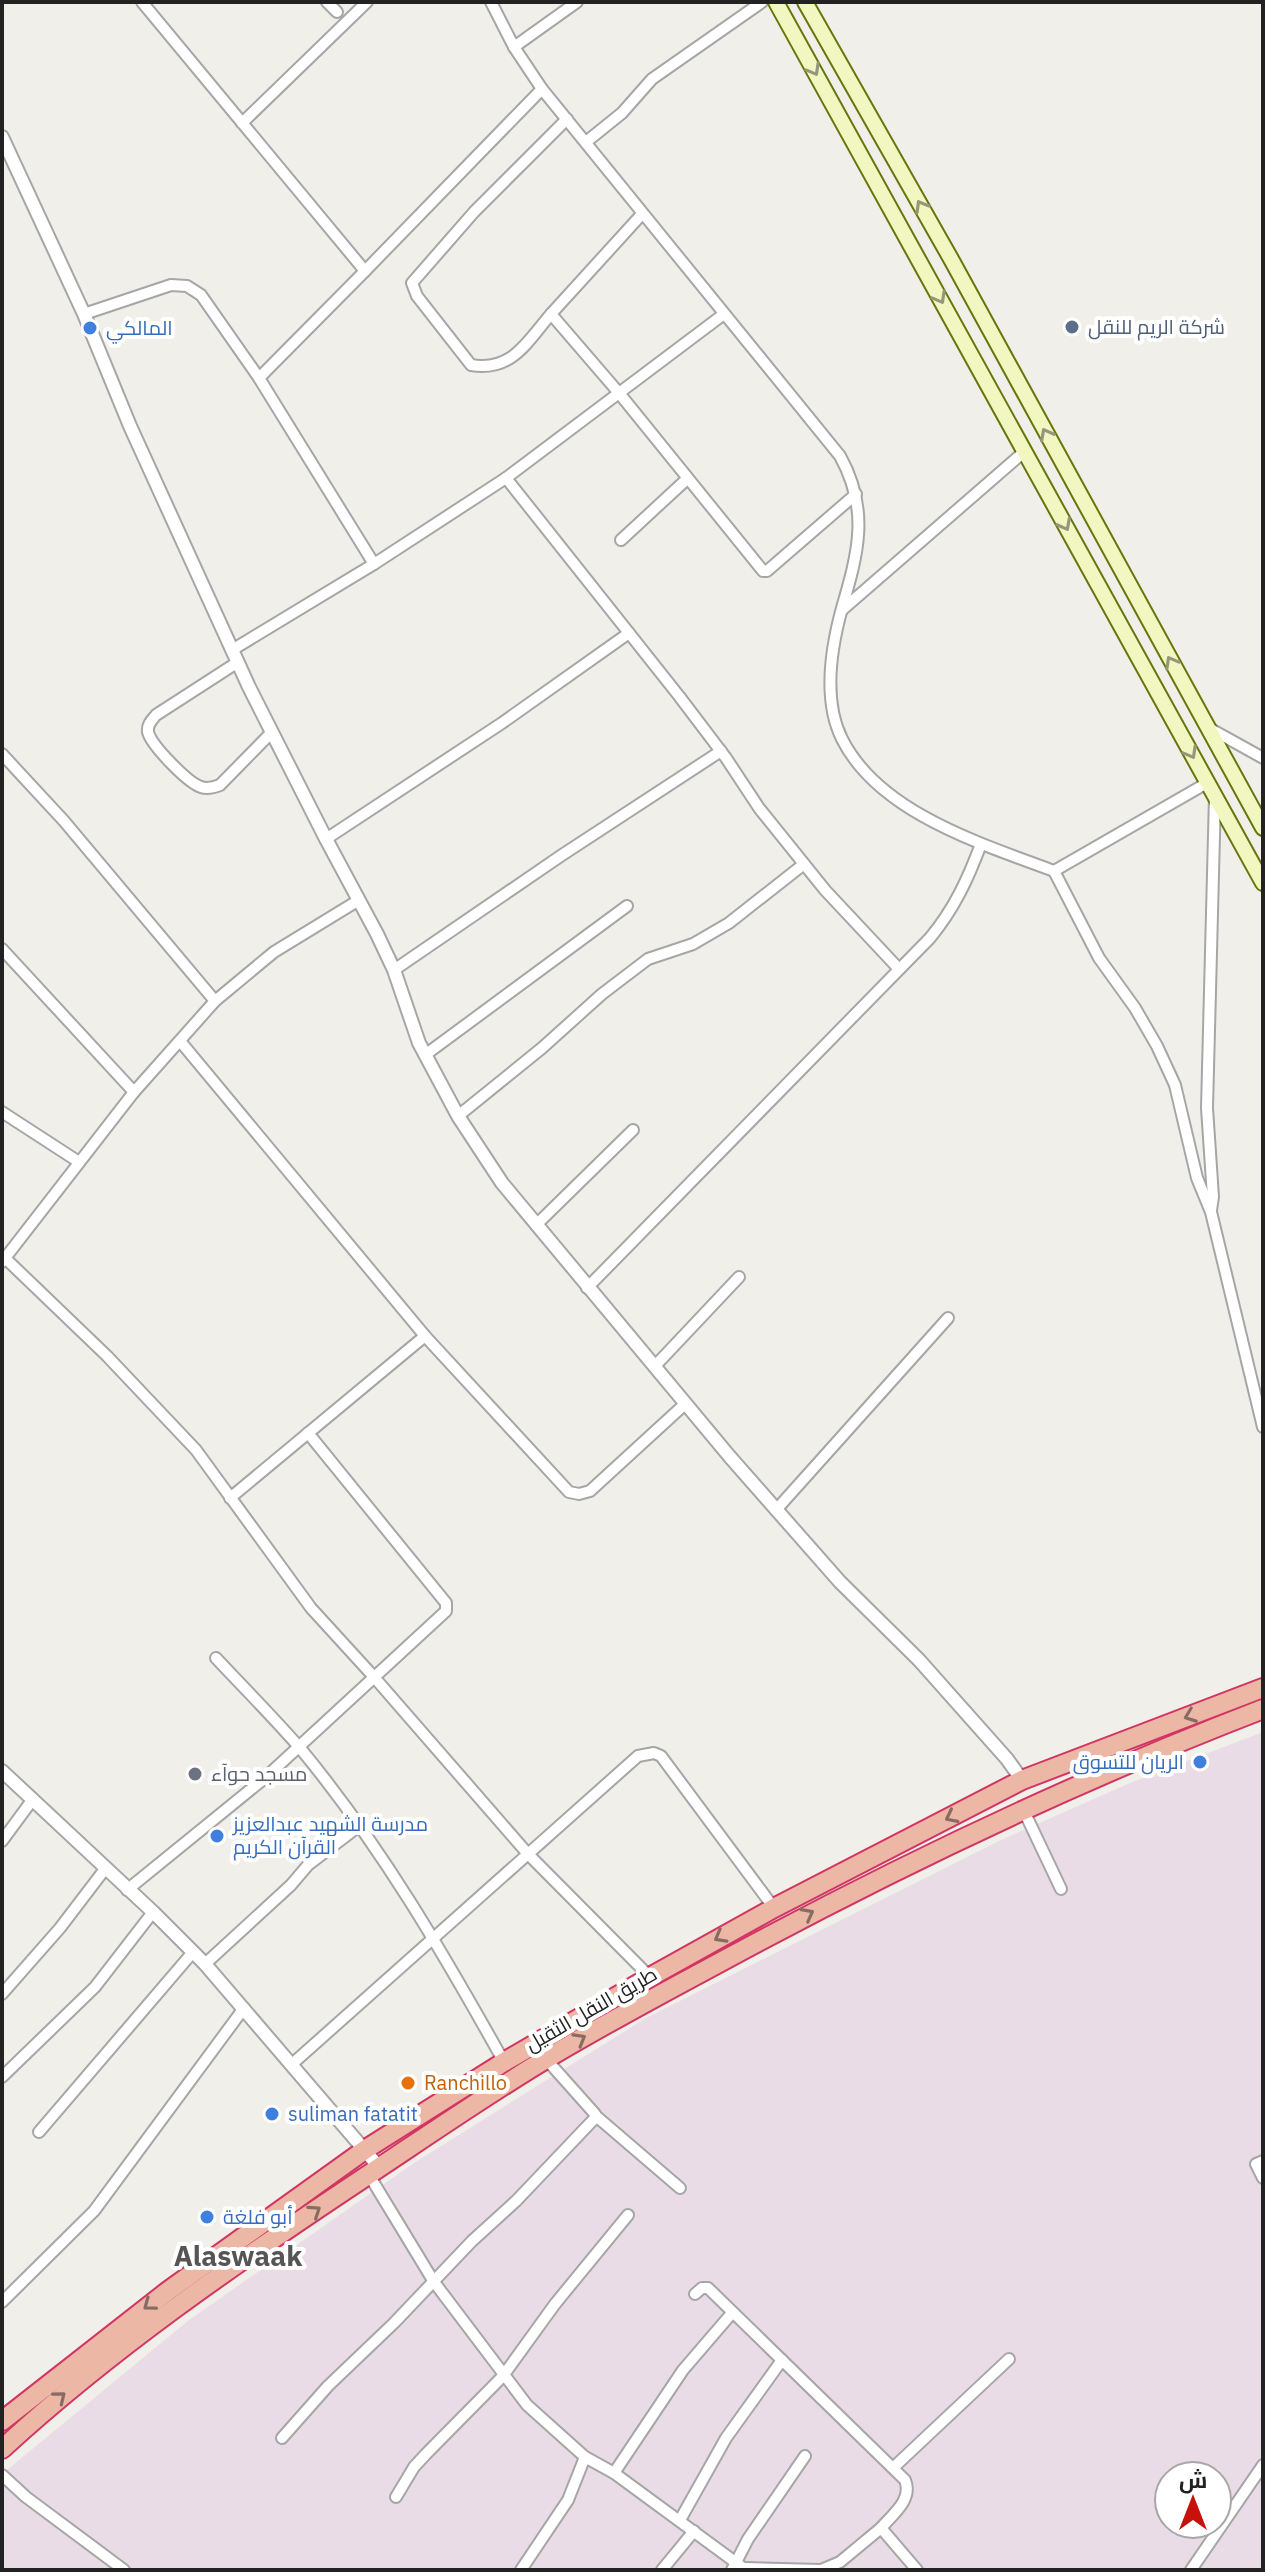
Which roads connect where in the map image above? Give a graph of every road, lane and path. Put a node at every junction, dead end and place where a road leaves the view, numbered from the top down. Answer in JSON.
{"nodes":[{"id":1,"x":142,"y":2,"type":"edge"},
{"id":2,"x":327,"y":2,"type":"edge"},
{"id":3,"x":367,"y":2,"type":"edge"},
{"id":4,"x":491,"y":2,"type":"edge"},
{"id":5,"x":577,"y":2,"type":"edge"},
{"id":6,"x":762,"y":2,"type":"edge"},
{"id":7,"x":776,"y":2,"type":"edge"},
{"id":8,"x":805,"y":2,"type":"edge"},
{"id":9,"x":337,"y":12,"type":"dead end"},
{"id":10,"x":514,"y":47,"type":"junction"},
{"id":11,"x":542,"y":89,"type":"junction"},
{"id":12,"x":567,"y":119,"type":"junction"},
{"id":13,"x":242,"y":123,"type":"junction"},
{"id":14,"x":2,"y":137,"type":"edge"},
{"id":15,"x":586,"y":142,"type":"junction"},
{"id":16,"x":642,"y":214,"type":"junction"},
{"id":17,"x":365,"y":271,"type":"junction"},
{"id":18,"x":84,"y":314,"type":"junction"},
{"id":19,"x":551,"y":314,"type":"junction"},
{"id":20,"x":724,"y":314,"type":"junction"},
{"id":21,"x":259,"y":378,"type":"junction"},
{"id":22,"x":619,"y":393,"type":"junction"},
{"id":23,"x":1025,"y":451,"type":"junction"},
{"id":24,"x":506,"y":478,"type":"junction"},
{"id":25,"x":687,"y":479,"type":"junction"},
{"id":26,"x":856,"y":494,"type":"junction"},
{"id":27,"x":621,"y":540,"type":"dead end"},
{"id":28,"x":374,"y":564,"type":"junction"},
{"id":29,"x":1126,"y":582,"type":"junction"},
{"id":30,"x":1104,"y":593,"type":"junction"},
{"id":31,"x":842,"y":611,"type":"junction"},
{"id":32,"x":629,"y":633,"type":"junction"},
{"id":33,"x":235,"y":656,"type":"junction"},
{"id":34,"x":1207,"y":727,"type":"junction"},
{"id":35,"x":272,"y":732,"type":"junction"},
{"id":36,"x":721,"y":751,"type":"junction"},
{"id":37,"x":2,"y":754,"type":"edge"},
{"id":38,"x":1263,"y":758,"type":"edge"},
{"id":39,"x":1211,"y":790,"type":"junction"},
{"id":40,"x":1263,"y":828,"type":"edge"},
{"id":41,"x":326,"y":839,"type":"junction"},
{"id":42,"x":981,"y":844,"type":"junction"},
{"id":43,"x":804,"y":864,"type":"junction"},
{"id":44,"x":1054,"y":871,"type":"junction"},
{"id":45,"x":1263,"y":883,"type":"edge"},
{"id":46,"x":359,"y":900,"type":"junction"},
{"id":47,"x":627,"y":906,"type":"dead end"},
{"id":48,"x":2,"y":949,"type":"edge"},
{"id":49,"x":899,"y":969,"type":"junction"},
{"id":50,"x":394,"y":970,"type":"junction"},
{"id":51,"x":215,"y":1001,"type":"junction"},
{"id":52,"x":180,"y":1041,"type":"junction"},
{"id":53,"x":425,"y":1055,"type":"junction"},
{"id":54,"x":134,"y":1092,"type":"junction"},
{"id":55,"x":2,"y":1112,"type":"edge"},
{"id":56,"x":458,"y":1116,"type":"junction"},
{"id":57,"x":633,"y":1130,"type":"dead end"},
{"id":58,"x":79,"y":1162,"type":"junction"},
{"id":59,"x":1211,"y":1212,"type":"junction"},
{"id":60,"x":536,"y":1225,"type":"junction"},
{"id":61,"x":4,"y":1260,"type":"edge"},
{"id":62,"x":739,"y":1277,"type":"dead end"},
{"id":63,"x":587,"y":1288,"type":"junction"},
{"id":64,"x":948,"y":1318,"type":"dead end"},
{"id":65,"x":425,"y":1336,"type":"junction"},
{"id":66,"x":655,"y":1366,"type":"junction"},
{"id":67,"x":685,"y":1404,"type":"junction"},
{"id":68,"x":1263,"y":1427,"type":"edge"},
{"id":69,"x":308,"y":1433,"type":"junction"},
{"id":70,"x":230,"y":1498,"type":"junction"},
{"id":71,"x":776,"y":1510,"type":"junction"},
{"id":72,"x":216,"y":1658,"type":"dead end"},
{"id":73,"x":374,"y":1677,"type":"junction"},
{"id":74,"x":1263,"y":1688,"type":"edge"},
{"id":75,"x":1263,"y":1709,"type":"edge"},
{"id":76,"x":299,"y":1748,"type":"junction"},
{"id":77,"x":2,"y":1771,"type":"edge"},
{"id":78,"x":1022,"y":1780,"type":"junction"},
{"id":79,"x":33,"y":1799,"type":"junction"},
{"id":80,"x":1023,"y":1809,"type":"junction"},
{"id":81,"x":359,"y":1826,"type":"junction"},
{"id":82,"x":2,"y":1841,"type":"edge"},
{"id":83,"x":528,"y":1854,"type":"junction"},
{"id":84,"x":105,"y":1869,"type":"junction"},
{"id":85,"x":1061,"y":1889,"type":"dead end"},
{"id":86,"x":127,"y":1890,"type":"junction"},
{"id":87,"x":774,"y":1908,"type":"junction"},
{"id":88,"x":153,"y":1912,"type":"junction"},
{"id":89,"x":435,"y":1939,"type":"junction"},
{"id":90,"x":193,"y":1952,"type":"junction"},
{"id":91,"x":205,"y":1964,"type":"junction"},
{"id":92,"x":650,"y":1977,"type":"junction"},
{"id":93,"x":2,"y":1994,"type":"edge"},
{"id":94,"x":244,"y":2008,"type":"junction"},
{"id":95,"x":546,"y":2059,"type":"junction"},
{"id":96,"x":504,"y":2062,"type":"junction"},
{"id":97,"x":291,"y":2065,"type":"junction"},
{"id":98,"x":2,"y":2077,"type":"edge"},
{"id":99,"x":596,"y":2116,"type":"junction"},
{"id":100,"x":39,"y":2132,"type":"dead end"},
{"id":101,"x":366,"y":2149,"type":"junction"},
{"id":102,"x":1263,"y":2161,"type":"edge"},
{"id":103,"x":374,"y":2171,"type":"junction"},
{"id":104,"x":1263,"y":2178,"type":"edge"},
{"id":105,"x":680,"y":2188,"type":"dead end"},
{"id":106,"x":628,"y":2215,"type":"dead end"},
{"id":107,"x":434,"y":2282,"type":"junction"},
{"id":108,"x":695,"y":2294,"type":"dead end"},
{"id":109,"x":2,"y":2302,"type":"edge"},
{"id":110,"x":732,"y":2313,"type":"junction"},
{"id":111,"x":1009,"y":2359,"type":"dead end"},
{"id":112,"x":782,"y":2360,"type":"junction"},
{"id":113,"x":503,"y":2376,"type":"junction"},
{"id":114,"x":2,"y":2421,"type":"edge"},
{"id":115,"x":282,"y":2438,"type":"dead end"},
{"id":116,"x":2,"y":2449,"type":"edge"},
{"id":117,"x":805,"y":2456,"type":"dead end"},
{"id":118,"x":585,"y":2457,"type":"junction"},
{"id":119,"x":1263,"y":2465,"type":"edge"},
{"id":120,"x":894,"y":2467,"type":"junction"},
{"id":121,"x":614,"y":2473,"type":"junction"},
{"id":122,"x":2,"y":2475,"type":"edge"},
{"id":123,"x":396,"y":2497,"type":"dead end"},
{"id":124,"x":680,"y":2520,"type":"junction"},
{"id":125,"x":881,"y":2528,"type":"junction"},
{"id":126,"x":694,"y":2531,"type":"junction"},
{"id":127,"x":740,"y":2567,"type":"edge"},
{"id":128,"x":124,"y":2570,"type":"edge"},
{"id":129,"x":521,"y":2570,"type":"edge"},
{"id":130,"x":662,"y":2570,"type":"edge"},
{"id":131,"x":917,"y":2570,"type":"edge"},
{"id":132,"x":1191,"y":2570,"type":"edge"}],
"edges":[{"from":1,"to":13,"type":"street"},
{"from":2,"to":9,"type":"street"},
{"from":3,"to":13,"type":"street"},
{"from":4,"to":10,"type":"street"},
{"from":5,"to":10,"type":"street"},
{"from":6,"to":15,"type":"street"},
{"from":7,"to":23,"type":"main road","one_way":true},
{"from":29,"to":8,"type":"main road","one_way":true},
{"from":10,"to":11,"type":"street"},
{"from":11,"to":12,"type":"street"},
{"from":11,"to":17,"type":"street"},
{"from":12,"to":15,"type":"street"},
{"from":12,"to":19,"type":"street"},
{"from":13,"to":17,"type":"street"},
{"from":14,"to":18,"type":"street"},
{"from":15,"to":16,"type":"street"},
{"from":16,"to":19,"type":"street"},
{"from":16,"to":20,"type":"street"},
{"from":17,"to":21,"type":"street"},
{"from":18,"to":21,"type":"street"},
{"from":18,"to":33,"type":"street"},
{"from":19,"to":22,"type":"street"},
{"from":20,"to":22,"type":"street"},
{"from":20,"to":26,"type":"street"},
{"from":21,"to":28,"type":"street"},
{"from":22,"to":24,"type":"street"},
{"from":22,"to":25,"type":"street"},
{"from":23,"to":30,"type":"main road","one_way":true},
{"from":23,"to":31,"type":"street"},
{"from":24,"to":28,"type":"street"},
{"from":24,"to":32,"type":"street"},
{"from":25,"to":26,"type":"street"},
{"from":25,"to":27,"type":"street"},
{"from":26,"to":31,"type":"street"},
{"from":28,"to":33,"type":"street"},
{"from":29,"to":30,"type":"main road"},
{"from":34,"to":29,"type":"main road","one_way":true},
{"from":30,"to":39,"type":"main road","one_way":true},
{"from":31,"to":42,"type":"street"},
{"from":32,"to":36,"type":"street"},
{"from":32,"to":41,"type":"street"},
{"from":33,"to":35,"type":"street"},
{"from":33,"to":35,"type":"street"},
{"from":34,"to":38,"type":"street"},
{"from":34,"to":40,"type":"main road"},
{"from":35,"to":41,"type":"street"},
{"from":36,"to":43,"type":"street"},
{"from":36,"to":50,"type":"street"},
{"from":37,"to":51,"type":"street"},
{"from":39,"to":44,"type":"street"},
{"from":39,"to":45,"type":"main road"},
{"from":39,"to":59,"type":"street"},
{"from":41,"to":46,"type":"street"},
{"from":42,"to":44,"type":"street"},
{"from":42,"to":49,"type":"street"},
{"from":43,"to":49,"type":"street"},
{"from":43,"to":56,"type":"street"},
{"from":44,"to":59,"type":"street"},
{"from":46,"to":50,"type":"street"},
{"from":46,"to":51,"type":"street"},
{"from":47,"to":53,"type":"street"},
{"from":48,"to":54,"type":"street"},
{"from":49,"to":63,"type":"street"},
{"from":50,"to":53,"type":"street"},
{"from":51,"to":52,"type":"street"},
{"from":52,"to":54,"type":"street"},
{"from":52,"to":65,"type":"street"},
{"from":53,"to":56,"type":"street"},
{"from":54,"to":58,"type":"street"},
{"from":55,"to":58,"type":"street"},
{"from":56,"to":60,"type":"street"},
{"from":57,"to":60,"type":"street"},
{"from":58,"to":61,"type":"street"},
{"from":59,"to":68,"type":"street"},
{"from":60,"to":63,"type":"street"},
{"from":61,"to":70,"type":"street"},
{"from":62,"to":66,"type":"street"},
{"from":63,"to":66,"type":"street"},
{"from":64,"to":71,"type":"street"},
{"from":65,"to":67,"type":"street"},
{"from":65,"to":69,"type":"street"},
{"from":66,"to":67,"type":"street"},
{"from":67,"to":71,"type":"street"},
{"from":69,"to":70,"type":"street"},
{"from":69,"to":73,"type":"street"},
{"from":70,"to":73,"type":"street"},
{"from":71,"to":78,"type":"street"},
{"from":72,"to":76,"type":"street"},
{"from":73,"to":76,"type":"street"},
{"from":73,"to":83,"type":"street"},
{"from":74,"to":78,"type":"highway","name":"طريق النقل الثقيل","one_way":true},
{"from":75,"to":80,"type":"highway","name":"طريق النقل الثقيل"},
{"from":76,"to":81,"type":"street"},
{"from":76,"to":86,"type":"street"},
{"from":77,"to":79,"type":"street"},
{"from":78,"to":87,"type":"highway","name":"طريق النقل الثقيل","one_way":true},
{"from":79,"to":82,"type":"street"},
{"from":79,"to":84,"type":"street"},
{"from":80,"to":85,"type":"street"},
{"from":95,"to":80,"type":"highway","name":"طريق النقل الثقيل","one_way":true},
{"from":81,"to":89,"type":"street"},
{"from":81,"to":91,"type":"street"},
{"from":83,"to":87,"type":"street"},
{"from":83,"to":89,"type":"street"},
{"from":83,"to":92,"type":"street"},
{"from":84,"to":86,"type":"street"},
{"from":84,"to":93,"type":"street"},
{"from":86,"to":88,"type":"street"},
{"from":87,"to":92,"type":"highway","name":"طريق النقل الثقيل","one_way":true},
{"from":88,"to":90,"type":"street"},
{"from":88,"to":98,"type":"street"},
{"from":89,"to":96,"type":"street"},
{"from":89,"to":97,"type":"street"},
{"from":90,"to":91,"type":"street"},
{"from":90,"to":100,"type":"street"},
{"from":91,"to":94,"type":"street"},
{"from":92,"to":96,"type":"highway","name":"طريق النقل الثقيل"},
{"from":94,"to":97,"type":"street"},
{"from":94,"to":109,"type":"street"},
{"from":95,"to":99,"type":"street"},
{"from":95,"to":103,"type":"highway","name":"طريق النقل الثقيل"},
{"from":96,"to":101,"type":"highway","name":"طريق النقل الثقيل"},
{"from":97,"to":101,"type":"street"},
{"from":99,"to":105,"type":"street"},
{"from":99,"to":107,"type":"street"},
{"from":101,"to":103,"type":"street"},
{"from":101,"to":114,"type":"highway","name":"طريق النقل الثقيل","one_way":true},
{"from":102,"to":104,"type":"street"},
{"from":103,"to":107,"type":"street"},
{"from":116,"to":103,"type":"highway","name":"طريق النقل الثقيل","one_way":true},
{"from":106,"to":113,"type":"street"},
{"from":107,"to":113,"type":"street"},
{"from":107,"to":115,"type":"street"},
{"from":108,"to":110,"type":"street"},
{"from":110,"to":112,"type":"street"},
{"from":110,"to":121,"type":"street"},
{"from":111,"to":120,"type":"street"},
{"from":112,"to":120,"type":"street"},
{"from":112,"to":124,"type":"street"},
{"from":113,"to":118,"type":"street"},
{"from":113,"to":123,"type":"street"},
{"from":117,"to":127,"type":"street"},
{"from":118,"to":121,"type":"street"},
{"from":118,"to":129,"type":"street"},
{"from":119,"to":132,"type":"street"},
{"from":120,"to":125,"type":"street"},
{"from":121,"to":124,"type":"street"},
{"from":122,"to":128,"type":"street"},
{"from":124,"to":126,"type":"street"},
{"from":125,"to":127,"type":"street"},
{"from":125,"to":131,"type":"street"},
{"from":126,"to":127,"type":"street"},
{"from":126,"to":130,"type":"street"}]}
